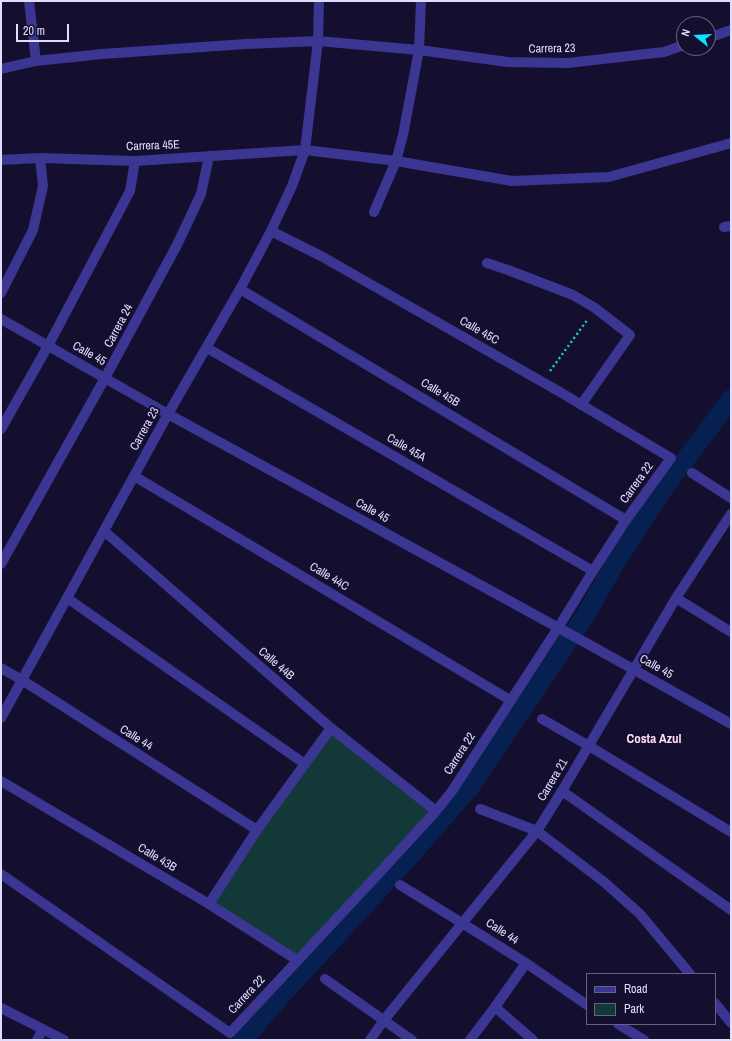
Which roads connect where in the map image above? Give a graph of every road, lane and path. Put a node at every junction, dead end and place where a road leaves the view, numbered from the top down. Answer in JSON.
{"nodes":[{"id":1,"x":29,"y":1,"type":"edge"},
{"id":2,"x":319,"y":1,"type":"edge"},
{"id":3,"x":421,"y":1,"type":"edge"},
{"id":4,"x":731,"y":30,"type":"edge"},
{"id":5,"x":716,"y":35,"type":"edge"},
{"id":6,"x":318,"y":41,"type":"junction"},
{"id":7,"x":676,"y":48,"type":"edge"},
{"id":8,"x":419,"y":50,"type":"junction"},
{"id":9,"x":36,"y":61,"type":"junction"},
{"id":10,"x":1,"y":69,"type":"edge"},
{"id":11,"x":731,"y":143,"type":"edge"},
{"id":12,"x":305,"y":150,"type":"junction"},
{"id":13,"x":209,"y":156,"type":"junction"},
{"id":14,"x":40,"y":158,"type":"junction"},
{"id":15,"x":1,"y":160,"type":"edge"},
{"id":16,"x":135,"y":161,"type":"junction"},
{"id":17,"x":396,"y":161,"type":"junction"},
{"id":18,"x":374,"y":212,"type":"dead end"},
{"id":19,"x":271,"y":231,"type":"junction"},
{"id":20,"x":487,"y":263,"type":"dead end"},
{"id":21,"x":240,"y":289,"type":"junction"},
{"id":22,"x":1,"y":293,"type":"edge"},
{"id":23,"x":595,"y":308,"type":"junction"},
{"id":24,"x":1,"y":319,"type":"edge"},
{"id":25,"x":48,"y":346,"type":"junction"},
{"id":26,"x":206,"y":348,"type":"junction"},
{"id":27,"x":105,"y":378,"type":"junction"},
{"id":28,"x":542,"y":382,"type":"junction"},
{"id":29,"x":581,"y":405,"type":"junction"},
{"id":30,"x":168,"y":414,"type":"junction"},
{"id":31,"x":1,"y":429,"type":"edge"},
{"id":32,"x":671,"y":458,"type":"joint"},
{"id":33,"x":692,"y":473,"type":"dead end"},
{"id":34,"x":134,"y":476,"type":"junction"},
{"id":35,"x":731,"y":498,"type":"edge"},
{"id":36,"x":731,"y":514,"type":"edge"},
{"id":37,"x":626,"y":520,"type":"junction"},
{"id":38,"x":104,"y":531,"type":"junction"},
{"id":39,"x":1,"y":564,"type":"edge"},
{"id":40,"x":593,"y":570,"type":"junction"},
{"id":41,"x":67,"y":598,"type":"junction"},
{"id":42,"x":676,"y":598,"type":"junction"},
{"id":43,"x":558,"y":628,"type":"junction"},
{"id":44,"x":731,"y":632,"type":"edge"},
{"id":45,"x":1,"y":668,"type":"edge"},
{"id":46,"x":633,"y":670,"type":"junction"},
{"id":47,"x":22,"y":680,"type":"junction"},
{"id":48,"x":510,"y":700,"type":"junction"},
{"id":49,"x":1,"y":718,"type":"edge"},
{"id":50,"x":542,"y":718,"type":"dead end"},
{"id":51,"x":731,"y":724,"type":"edge"},
{"id":52,"x":331,"y":728,"type":"junction"},
{"id":53,"x":589,"y":746,"type":"junction"},
{"id":54,"x":305,"y":764,"type":"junction"},
{"id":55,"x":1,"y":781,"type":"edge"},
{"id":56,"x":562,"y":791,"type":"junction"},
{"id":57,"x":480,"y":809,"type":"dead end"},
{"id":58,"x":436,"y":811,"type":"junction"},
{"id":59,"x":257,"y":830,"type":"junction"},
{"id":60,"x":537,"y":831,"type":"junction"},
{"id":61,"x":731,"y":832,"type":"edge"},
{"id":62,"x":1,"y":874,"type":"edge"},
{"id":63,"x":400,"y":885,"type":"dead end"},
{"id":64,"x":209,"y":904,"type":"junction"},
{"id":65,"x":731,"y":910,"type":"edge"},
{"id":66,"x":462,"y":923,"type":"junction"},
{"id":67,"x":297,"y":960,"type":"junction"},
{"id":68,"x":526,"y":963,"type":"junction"},
{"id":69,"x":689,"y":973,"type":"edge"},
{"id":70,"x":325,"y":979,"type":"dead end"},
{"id":71,"x":586,"y":1004,"type":"edge"},
{"id":72,"x":716,"y":1004,"type":"edge"},
{"id":73,"x":496,"y":1007,"type":"junction"},
{"id":74,"x":1,"y":1008,"type":"edge"},
{"id":75,"x":384,"y":1020,"type":"junction"},
{"id":76,"x":731,"y":1023,"type":"edge"},
{"id":77,"x":620,"y":1025,"type":"edge"},
{"id":78,"x":43,"y":1030,"type":"junction"},
{"id":79,"x":37,"y":1040,"type":"edge"},
{"id":80,"x":64,"y":1040,"type":"edge"},
{"id":81,"x":370,"y":1040,"type":"edge"},
{"id":82,"x":412,"y":1040,"type":"edge"},
{"id":83,"x":470,"y":1040,"type":"edge"},
{"id":84,"x":533,"y":1040,"type":"edge"},
{"id":85,"x":644,"y":1040,"type":"edge"}],
"edges":[{"from":1,"to":9,"type":"street"},
{"from":2,"to":6,"type":"street","name":"Carrera 23"},
{"from":3,"to":8,"type":"street"},
{"from":4,"to":5,"type":"street"},
{"from":6,"to":8,"type":"street","name":"Carrera 23"},
{"from":6,"to":9,"type":"street","name":"Carrera 23"},
{"from":6,"to":12,"type":"street","name":"Carrera 23"},
{"from":7,"to":8,"type":"street","name":"Carrera 23"},
{"from":8,"to":17,"type":"street"},
{"from":9,"to":10,"type":"street","name":"Carrera 23"},
{"from":11,"to":17,"type":"street","name":"Carrera 45E"},
{"from":12,"to":13,"type":"street","name":"Carrera 45E"},
{"from":12,"to":17,"type":"street","name":"Carrera 45E"},
{"from":12,"to":19,"type":"street","name":"Carrera 23"},
{"from":13,"to":16,"type":"street","name":"Carrera 45E"},
{"from":13,"to":27,"type":"street","name":"Carrera 24"},
{"from":14,"to":15,"type":"street","name":"Carrera 45E"},
{"from":14,"to":16,"type":"street","name":"Carrera 45E"},
{"from":14,"to":22,"type":"street"},
{"from":16,"to":25,"type":"street"},
{"from":17,"to":18,"type":"street"},
{"from":19,"to":21,"type":"street","name":"Carrera 23"},
{"from":19,"to":28,"type":"street","name":"Calle 45C"},
{"from":20,"to":23,"type":"street"},
{"from":21,"to":26,"type":"street","name":"Carrera 23"},
{"from":21,"to":37,"type":"street","name":"Calle 45B"},
{"from":23,"to":28,"type":"path"},
{"from":23,"to":29,"type":"street"},
{"from":24,"to":25,"type":"street","name":"Calle 45"},
{"from":25,"to":27,"type":"street","name":"Calle 45"},
{"from":25,"to":31,"type":"street"},
{"from":26,"to":30,"type":"street","name":"Carrera 23"},
{"from":26,"to":40,"type":"street","name":"Calle 45A"},
{"from":27,"to":30,"type":"street","name":"Calle 45"},
{"from":27,"to":39,"type":"street","name":"Carrera 24"},
{"from":28,"to":29,"type":"street","name":"Calle 45C"},
{"from":29,"to":32,"type":"street","name":"Calle 45C"},
{"from":30,"to":34,"type":"street","name":"Carrera 23"},
{"from":30,"to":43,"type":"street","name":"Calle 45"},
{"from":32,"to":37,"type":"street","name":"Carrera 22"},
{"from":33,"to":35,"type":"street"},
{"from":34,"to":38,"type":"street","name":"Carrera 23"},
{"from":34,"to":48,"type":"street","name":"Calle 44C"},
{"from":36,"to":42,"type":"street","name":"Carrera 21"},
{"from":37,"to":40,"type":"street","name":"Carrera 22"},
{"from":38,"to":41,"type":"street","name":"Carrera 23"},
{"from":38,"to":52,"type":"street","name":"Calle 44B"},
{"from":40,"to":43,"type":"street","name":"Carrera 22"},
{"from":41,"to":47,"type":"street","name":"Carrera 23"},
{"from":41,"to":54,"type":"street"},
{"from":42,"to":44,"type":"street"},
{"from":42,"to":46,"type":"street","name":"Carrera 21"},
{"from":43,"to":46,"type":"street","name":"Calle 45"},
{"from":43,"to":48,"type":"street","name":"Carrera 22"},
{"from":45,"to":47,"type":"street","name":"Calle 44"},
{"from":46,"to":51,"type":"street","name":"Calle 45"},
{"from":46,"to":53,"type":"street","name":"Carrera 21"},
{"from":47,"to":49,"type":"street","name":"Carrera 23"},
{"from":47,"to":59,"type":"street","name":"Calle 44"},
{"from":48,"to":58,"type":"street","name":"Carrera 22"},
{"from":50,"to":53,"type":"street"},
{"from":52,"to":54,"type":"street"},
{"from":52,"to":58,"type":"street","name":"Calle 44B"},
{"from":53,"to":56,"type":"street","name":"Carrera 21"},
{"from":53,"to":61,"type":"street"},
{"from":54,"to":59,"type":"street"},
{"from":55,"to":64,"type":"street","name":"Calle 43B"},
{"from":56,"to":60,"type":"street","name":"Carrera 21"},
{"from":56,"to":65,"type":"street"},
{"from":57,"to":60,"type":"street"},
{"from":58,"to":67,"type":"street","name":"Carrera 22"},
{"from":59,"to":64,"type":"street"},
{"from":60,"to":66,"type":"street","name":"Carrera 21"},
{"from":60,"to":69,"type":"street"},
{"from":62,"to":67,"type":"street","name":"Carrera 22"},
{"from":63,"to":66,"type":"street","name":"Calle 44"},
{"from":64,"to":67,"type":"street","name":"Calle 43B"},
{"from":66,"to":68,"type":"street","name":"Calle 44"},
{"from":66,"to":75,"type":"street","name":"Carrera 21"},
{"from":68,"to":71,"type":"street","name":"Calle 44"},
{"from":68,"to":73,"type":"street"},
{"from":70,"to":75,"type":"street"},
{"from":72,"to":76,"type":"street"},
{"from":73,"to":83,"type":"street"},
{"from":73,"to":84,"type":"street"},
{"from":74,"to":78,"type":"street"},
{"from":75,"to":81,"type":"street","name":"Carrera 21"},
{"from":75,"to":82,"type":"street"},
{"from":77,"to":85,"type":"street"},
{"from":78,"to":79,"type":"street"},
{"from":78,"to":80,"type":"street"}]}
